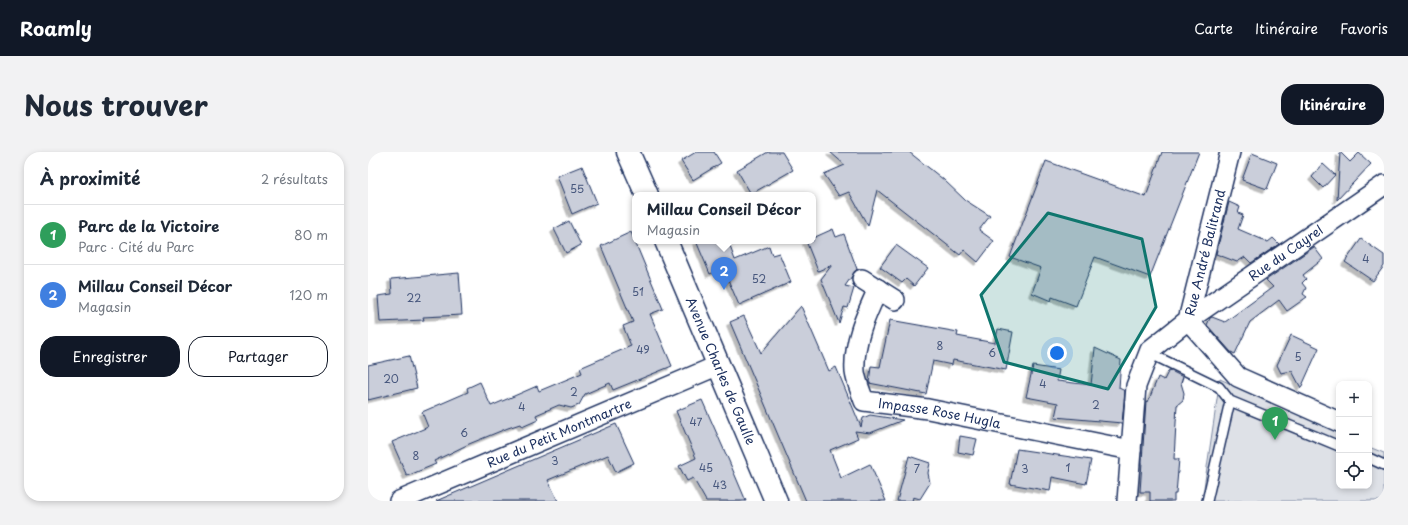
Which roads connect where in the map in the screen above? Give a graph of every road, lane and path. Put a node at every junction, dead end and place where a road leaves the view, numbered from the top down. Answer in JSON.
{"nodes":[{"id":1,"x":628,"y":152,"type":"edge"},
{"id":2,"x":1230,"y":152,"type":"edge"},
{"id":3,"x":1384,"y":185,"type":"edge"},
{"id":4,"x":646,"y":192,"type":"edge"},
{"id":5,"x":667,"y":244,"type":"edge"},
{"id":6,"x":862,"y":279,"type":"dead end"},
{"id":7,"x":878,"y":289,"type":"junction"},
{"id":8,"x":895,"y":300,"type":"dead end"},
{"id":9,"x":1188,"y":320,"type":"junction"},
{"id":10,"x":1149,"y":353,"type":"junction"},
{"id":11,"x":719,"y":365,"type":"junction"},
{"id":12,"x":1230,"y":401,"type":"junction"},
{"id":13,"x":1336,"y":421,"type":"edge"},
{"id":14,"x":1336,"y":445,"type":"edge"},
{"id":15,"x":1131,"y":450,"type":"junction"},
{"id":16,"x":1372,"y":459,"type":"edge"},
{"id":17,"x":1384,"y":465,"type":"edge"},
{"id":18,"x":399,"y":501,"type":"edge"},
{"id":19,"x":776,"y":501,"type":"edge"},
{"id":20,"x":1127,"y":501,"type":"edge"},
{"id":21,"x":1207,"y":501,"type":"edge"}],
"edges":[{"from":1,"to":4,"type":"main road"},
{"from":2,"to":9,"type":"street","name":"Rue André Balitrand"},
{"from":3,"to":9,"type":"street","name":"Rue du Cayrel"},
{"from":5,"to":11,"type":"main road","name":"Avenue Charles de Gaulle"},
{"from":6,"to":7,"type":"street"},
{"from":7,"to":8,"type":"street"},
{"from":7,"to":15,"type":"street","name":"Impasse Rose Hugla"},
{"from":9,"to":10,"type":"street","name":"Rue André Balitrand"},
{"from":9,"to":13,"type":"street"},
{"from":10,"to":12,"type":"lane"},
{"from":10,"to":15,"type":"street","name":"Rue André Balitrand"},
{"from":11,"to":18,"type":"street","name":"Rue du Petit Montmartre"},
{"from":11,"to":19,"type":"main road","name":"Avenue Charles de Gaulle"},
{"from":12,"to":14,"type":"lane"},
{"from":12,"to":21,"type":"lane"},
{"from":15,"to":20,"type":"street","name":"Rue André Balitrand"},
{"from":16,"to":17,"type":"lane"}]}
